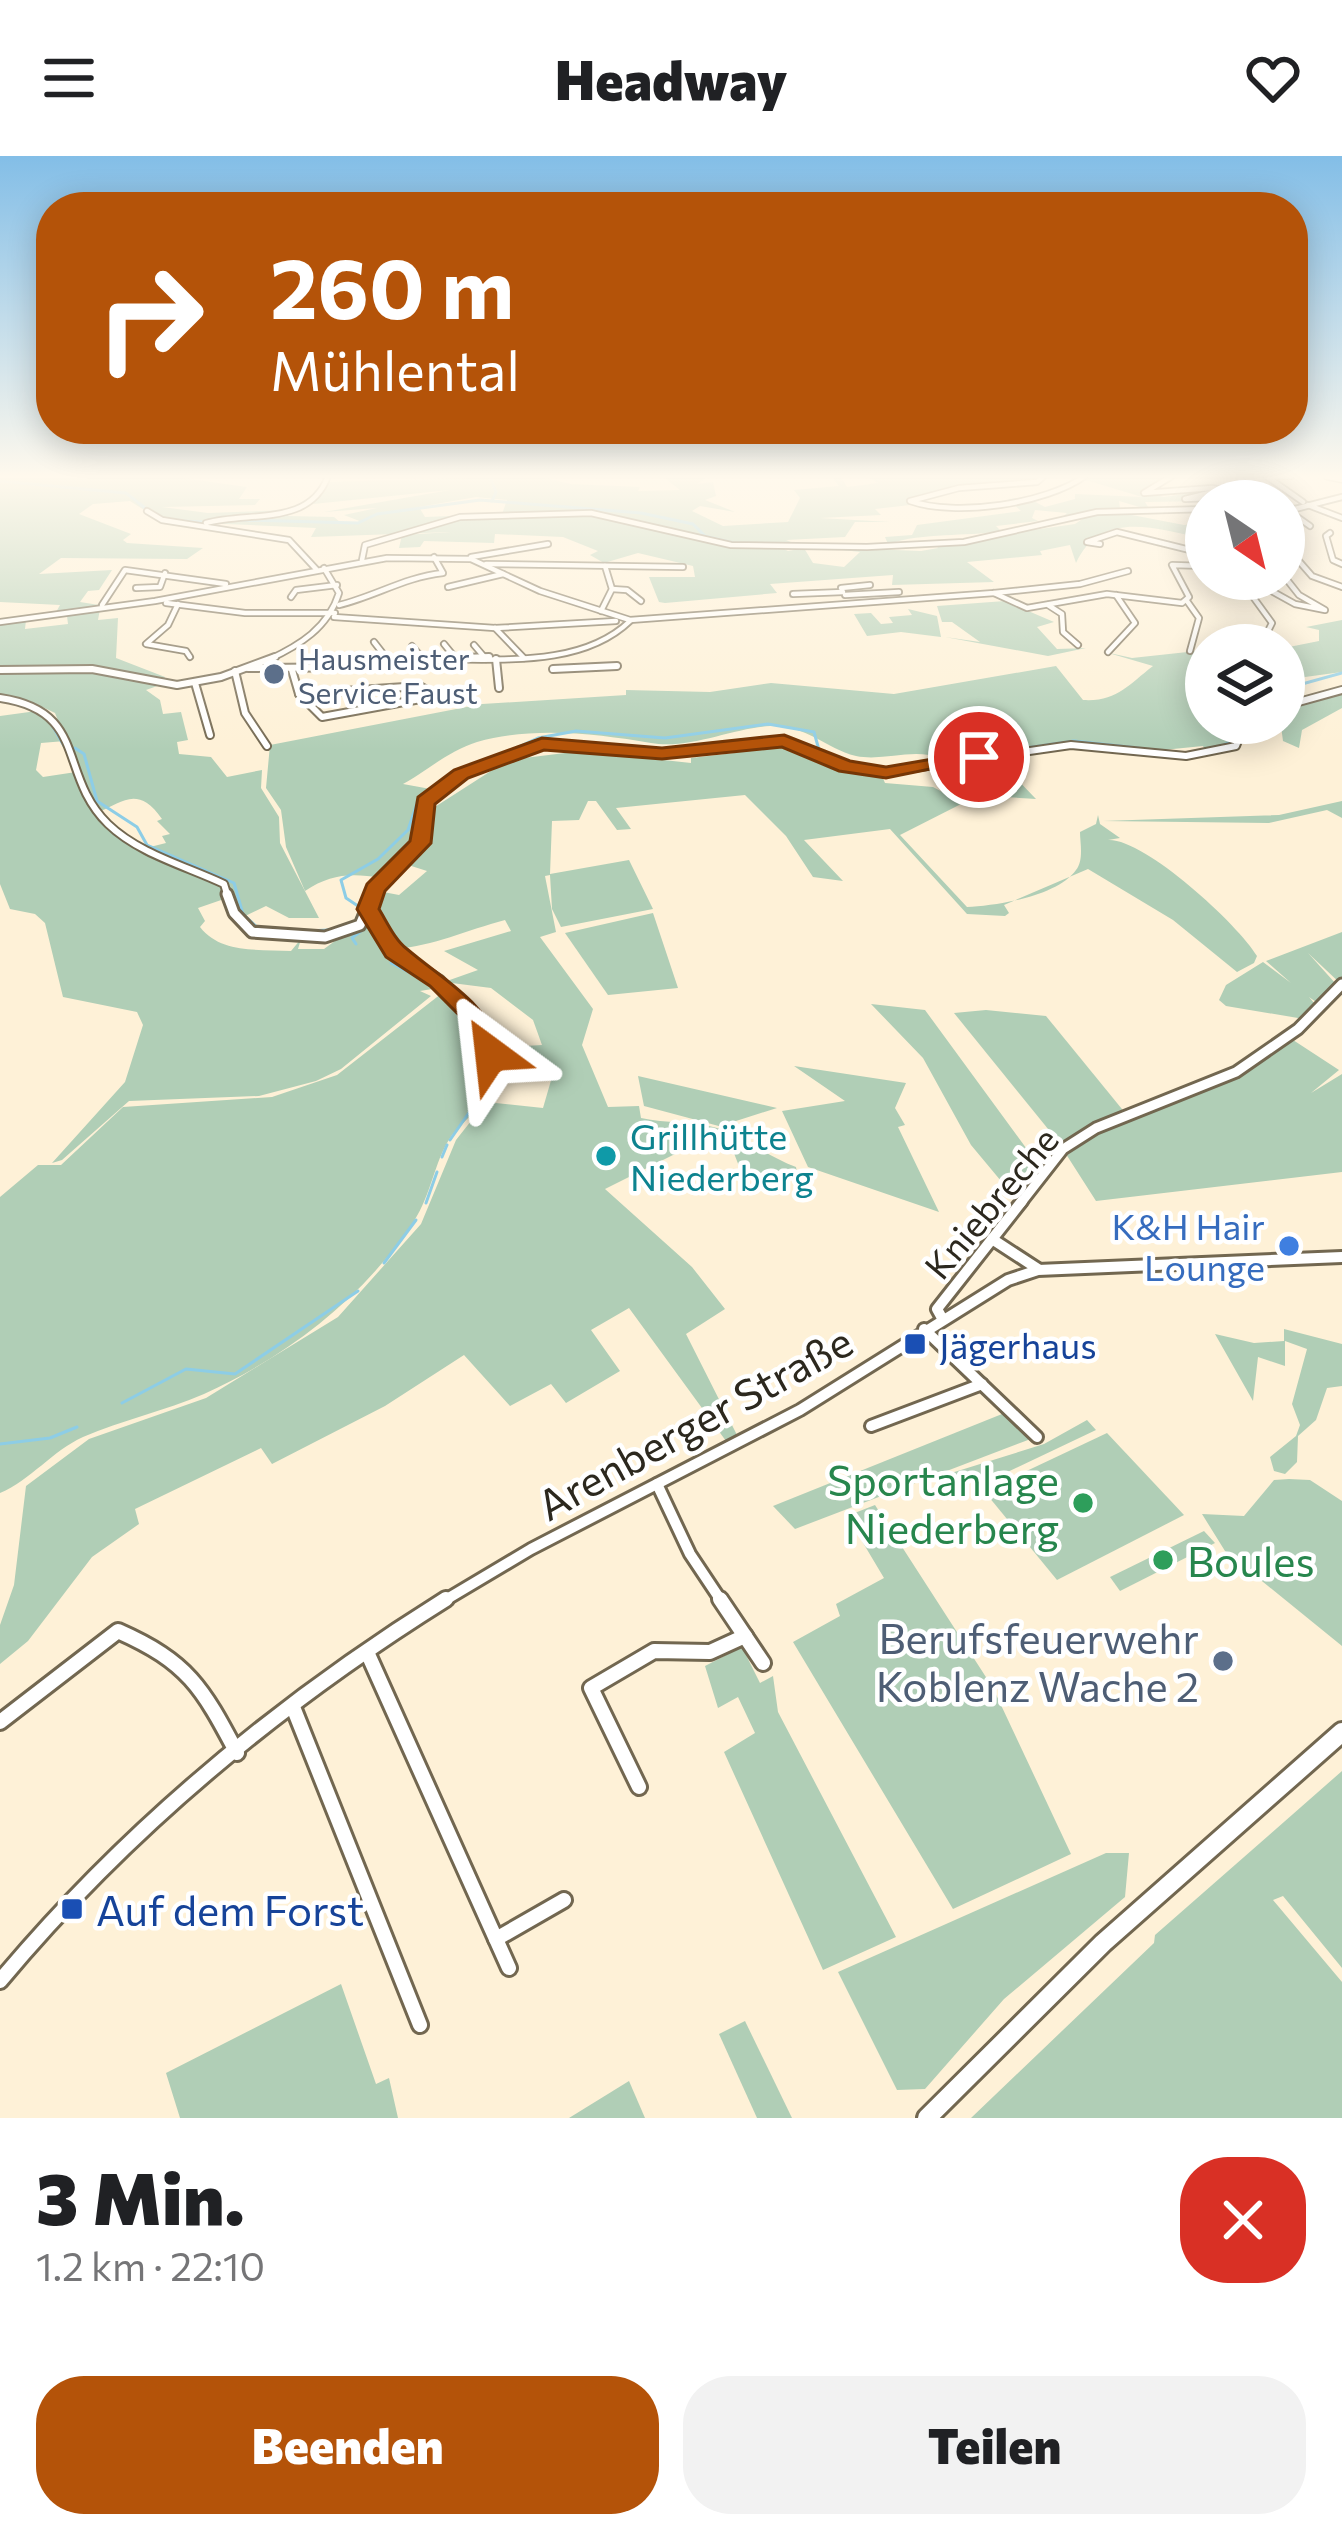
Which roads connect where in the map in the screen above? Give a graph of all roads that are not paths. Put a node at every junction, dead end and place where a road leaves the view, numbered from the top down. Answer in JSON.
{"nodes":[{"id":1,"x":285,"y":568,"type":"edge"},
{"id":2,"x":316,"y":568,"type":"edge"},
{"id":3,"x":316,"y":568,"type":"edge"},
{"id":4,"x":320,"y":568,"type":"junction"},
{"id":5,"x":438,"y":568,"type":"edge"},
{"id":6,"x":492,"y":568,"type":"edge"},
{"id":7,"x":605,"y":568,"type":"edge"},
{"id":8,"x":1306,"y":568,"type":"edge"},
{"id":9,"x":1129,"y":571,"type":"dead end"},
{"id":10,"x":165,"y":573,"type":"junction"},
{"id":11,"x":440,"y":574,"type":"junction"},
{"id":12,"x":502,"y":574,"type":"junction"},
{"id":13,"x":226,"y":585,"type":"junction"},
{"id":14,"x":338,"y":585,"type":"junction"},
{"id":15,"x":870,"y":585,"type":"dead end"},
{"id":16,"x":1342,"y":586,"type":"edge"},
{"id":17,"x":136,"y":588,"type":"dead end"},
{"id":18,"x":612,"y":589,"type":"junction"},
{"id":19,"x":898,"y":592,"type":"dead end"},
{"id":20,"x":844,"y":593,"type":"junction"},
{"id":21,"x":994,"y":593,"type":"junction"},
{"id":22,"x":793,"y":594,"type":"dead end"},
{"id":23,"x":1116,"y":595,"type":"junction"},
{"id":24,"x":290,"y":597,"type":"dead end"},
{"id":25,"x":1305,"y":598,"type":"edge"},
{"id":26,"x":1289,"y":600,"type":"edge"},
{"id":27,"x":154,"y":601,"type":"junction"},
{"id":28,"x":641,"y":601,"type":"dead end"},
{"id":29,"x":1187,"y":601,"type":"joint"},
{"id":30,"x":178,"y":604,"type":"junction"},
{"id":31,"x":850,"y":604,"type":"junction"},
{"id":32,"x":1048,"y":605,"type":"junction"},
{"id":33,"x":98,"y":608,"type":"junction"},
{"id":34,"x":601,"y":611,"type":"junction"},
{"id":35,"x":336,"y":612,"type":"junction"},
{"id":36,"x":623,"y":621,"type":"junction"},
{"id":37,"x":0,"y":622,"type":"edge"},
{"id":38,"x":1201,"y":624,"type":"edge"},
{"id":39,"x":495,"y":628,"type":"junction"},
{"id":40,"x":374,"y":642,"type":"dead end"},
{"id":41,"x":444,"y":644,"type":"dead end"},
{"id":42,"x":474,"y":645,"type":"dead end"},
{"id":43,"x":1078,"y":645,"type":"dead end"},
{"id":44,"x":412,"y":646,"type":"dead end"},
{"id":45,"x":1108,"y":652,"type":"dead end"},
{"id":46,"x":190,"y":657,"type":"dead end"},
{"id":47,"x":551,"y":657,"type":"junction"},
{"id":48,"x":524,"y":658,"type":"junction"},
{"id":49,"x":491,"y":659,"type":"junction"},
{"id":50,"x":424,"y":660,"type":"junction"},
{"id":51,"x":458,"y":660,"type":"junction"},
{"id":52,"x":467,"y":660,"type":"junction"},
{"id":53,"x":256,"y":665,"type":"junction"},
{"id":54,"x":388,"y":665,"type":"junction"},
{"id":55,"x":617,"y":666,"type":"dead end"},
{"id":56,"x":239,"y":669,"type":"junction"},
{"id":57,"x":0,"y":670,"type":"edge"},
{"id":58,"x":292,"y":670,"type":"junction"},
{"id":59,"x":195,"y":683,"type":"junction"},
{"id":60,"x":499,"y":688,"type":"dead end"},
{"id":61,"x":1342,"y":690,"type":"edge"},
{"id":62,"x":299,"y":694,"type":"junction"},
{"id":63,"x":0,"y":698,"type":"edge"},
{"id":64,"x":1305,"y":700,"type":"edge"},
{"id":65,"x":210,"y":735,"type":"dead end"},
{"id":66,"x":1237,"y":744,"type":"edge"},
{"id":67,"x":267,"y":746,"type":"dead end"},
{"id":68,"x":368,"y":909,"type":"junction"},
{"id":69,"x":1342,"y":984,"type":"edge"},
{"id":70,"x":481,"y":1107,"type":"dead end"},
{"id":71,"x":992,"y":1239,"type":"junction"},
{"id":72,"x":1342,"y":1257,"type":"edge"},
{"id":73,"x":1038,"y":1270,"type":"junction"},
{"id":74,"x":942,"y":1318,"type":"junction"},
{"id":75,"x":924,"y":1329,"type":"junction"},
{"id":76,"x":982,"y":1384,"type":"junction"},
{"id":77,"x":871,"y":1426,"type":"dead end"},
{"id":78,"x":1037,"y":1437,"type":"dead end"},
{"id":79,"x":657,"y":1484,"type":"junction"},
{"id":80,"x":745,"y":1636,"type":"junction"},
{"id":81,"x":368,"y":1652,"type":"junction"},
{"id":82,"x":763,"y":1663,"type":"dead end"},
{"id":83,"x":293,"y":1707,"type":"junction"},
{"id":84,"x":0,"y":1722,"type":"edge"},
{"id":85,"x":1342,"y":1732,"type":"edge"},
{"id":86,"x":237,"y":1753,"type":"junction"},
{"id":87,"x":639,"y":1786,"type":"dead end"},
{"id":88,"x":564,"y":1900,"type":"dead end"},
{"id":89,"x":496,"y":1939,"type":"junction"},
{"id":90,"x":509,"y":1968,"type":"dead end"},
{"id":91,"x":3,"y":1972,"type":"edge"},
{"id":92,"x":420,"y":2025,"type":"dead end"},
{"id":93,"x":927,"y":2118,"type":"edge"}],
"edges":[{"from":1,"to":13,"type":"street"},
{"from":2,"to":4,"type":"street"},
{"from":3,"to":4,"type":"street"},
{"from":4,"to":14,"type":"street"},
{"from":5,"to":11,"type":"street"},
{"from":6,"to":12,"type":"street"},
{"from":7,"to":18,"type":"street"},
{"from":8,"to":16,"type":"street"},
{"from":9,"to":21,"type":"street"},
{"from":10,"to":13,"type":"street"},
{"from":10,"to":17,"type":"street"},
{"from":10,"to":33,"type":"street"},
{"from":11,"to":12,"type":"street"},
{"from":11,"to":35,"type":"street"},
{"from":12,"to":34,"type":"street"},
{"from":13,"to":27,"type":"street"},
{"from":14,"to":24,"type":"street"},
{"from":14,"to":35,"type":"street"},
{"from":15,"to":20,"type":"street"},
{"from":18,"to":28,"type":"street"},
{"from":18,"to":34,"type":"street"},
{"from":19,"to":20,"type":"street"},
{"from":20,"to":22,"type":"street"},
{"from":20,"to":31,"type":"street"},
{"from":21,"to":31,"type":"street"},
{"from":21,"to":32,"type":"street"},
{"from":23,"to":29,"type":"street"},
{"from":23,"to":32,"type":"street"},
{"from":23,"to":45,"type":"street"},
{"from":25,"to":26,"type":"street"},
{"from":27,"to":30,"type":"street"},
{"from":27,"to":33,"type":"street"},
{"from":29,"to":38,"type":"street"},
{"from":30,"to":35,"type":"street"},
{"from":30,"to":46,"type":"street"},
{"from":31,"to":36,"type":"street"},
{"from":32,"to":43,"type":"street"},
{"from":33,"to":37,"type":"street"},
{"from":34,"to":36,"type":"street"},
{"from":35,"to":39,"type":"street"},
{"from":35,"to":53,"type":"street"},
{"from":36,"to":39,"type":"street"},
{"from":36,"to":47,"type":"street"},
{"from":39,"to":48,"type":"street"},
{"from":40,"to":54,"type":"street"},
{"from":41,"to":51,"type":"street"},
{"from":42,"to":49,"type":"street"},
{"from":44,"to":50,"type":"street"},
{"from":47,"to":48,"type":"street"},
{"from":47,"to":55,"type":"street"},
{"from":48,"to":49,"type":"street"},
{"from":49,"to":52,"type":"street"},
{"from":49,"to":60,"type":"street"},
{"from":50,"to":51,"type":"street"},
{"from":50,"to":54,"type":"street"},
{"from":51,"to":52,"type":"street"},
{"from":52,"to":54,"type":"street"},
{"from":53,"to":56,"type":"street"},
{"from":53,"to":58,"type":"street"},
{"from":54,"to":58,"type":"street"},
{"from":56,"to":59,"type":"street"},
{"from":56,"to":67,"type":"street"},
{"from":57,"to":59,"type":"street"},
{"from":58,"to":62,"type":"street"},
{"from":59,"to":65,"type":"street"},
{"from":61,"to":64,"type":"street"},
{"from":62,"to":62,"type":"street"},
{"from":63,"to":68,"type":"street"},
{"from":66,"to":68,"type":"street"},
{"from":68,"to":70,"type":"street"},
{"from":69,"to":71,"type":"street","name":"Kniebreche"},
{"from":71,"to":73,"type":"street"},
{"from":71,"to":74,"type":"street","name":"Kniebreche"},
{"from":72,"to":73,"type":"street","name":"Arenberger Straße"},
{"from":73,"to":74,"type":"street","name":"Arenberger Straße"},
{"from":74,"to":75,"type":"street","name":"Arenberger Straße"},
{"from":75,"to":76,"type":"street"},
{"from":75,"to":79,"type":"street","name":"Arenberger Straße"},
{"from":76,"to":77,"type":"street"},
{"from":76,"to":78,"type":"street"},
{"from":79,"to":80,"type":"street"},
{"from":79,"to":81,"type":"street","name":"Arenberger Straße"},
{"from":80,"to":82,"type":"street"},
{"from":80,"to":87,"type":"street"},
{"from":81,"to":83,"type":"street","name":"Arenberger Straße"},
{"from":81,"to":89,"type":"street"},
{"from":83,"to":86,"type":"street","name":"Arenberger Straße"},
{"from":83,"to":92,"type":"street"},
{"from":84,"to":86,"type":"street"},
{"from":85,"to":93,"type":"main road"},
{"from":86,"to":91,"type":"street","name":"Arenberger Straße"},
{"from":88,"to":89,"type":"street"},
{"from":89,"to":90,"type":"street"}]}
